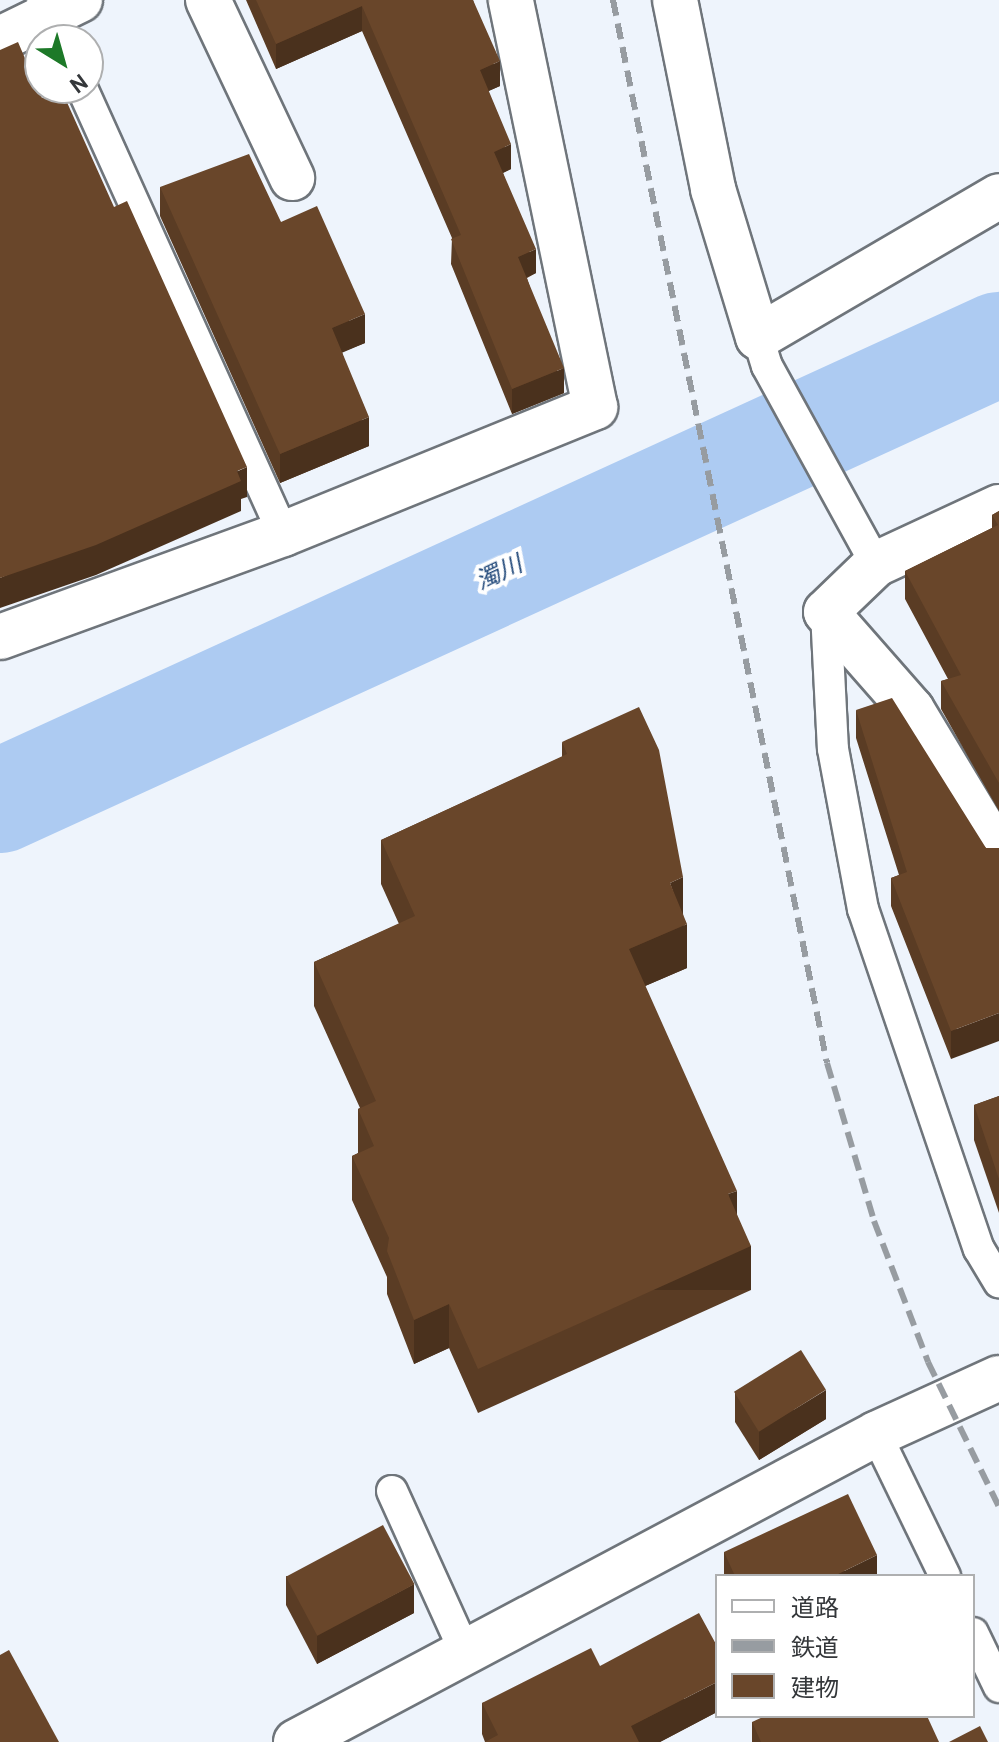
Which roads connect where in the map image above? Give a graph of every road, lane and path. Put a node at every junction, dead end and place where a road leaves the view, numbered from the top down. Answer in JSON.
{"nodes":[{"id":1,"x":208,"y":0,"type":"edge"},
{"id":2,"x":511,"y":0,"type":"edge"},
{"id":3,"x":675,"y":0,"type":"edge"},
{"id":4,"x":58,"y":14,"type":"edge"},
{"id":5,"x":0,"y":39,"type":"edge"},
{"id":6,"x":89,"y":104,"type":"edge"},
{"id":7,"x":292,"y":178,"type":"dead end"},
{"id":8,"x":999,"y":196,"type":"edge"},
{"id":9,"x":763,"y":351,"type":"junction"},
{"id":10,"x":999,"y":507,"type":"edge"},
{"id":11,"x":283,"y":534,"type":"junction"},
{"id":12,"x":871,"y":555,"type":"junction"},
{"id":13,"x":826,"y":612,"type":"junction"},
{"id":14,"x":0,"y":637,"type":"edge"},
{"id":15,"x":999,"y":855,"type":"edge"},
{"id":16,"x":999,"y":1282,"type":"edge"},
{"id":17,"x":999,"y":1378,"type":"edge"},
{"id":18,"x":876,"y":1434,"type":"junction"},
{"id":19,"x":392,"y":1491,"type":"dead end"},
{"id":20,"x":944,"y":1574,"type":"edge"},
{"id":21,"x":975,"y":1637,"type":"edge"},
{"id":22,"x":465,"y":1652,"type":"junction"},
{"id":23,"x":999,"y":1687,"type":"edge"},
{"id":24,"x":340,"y":1731,"type":"edge"},
{"id":25,"x":296,"y":1742,"type":"edge"}],
"edges":[{"from":1,"to":7,"type":"street"},
{"from":2,"to":11,"type":"street"},
{"from":3,"to":9,"type":"street"},
{"from":4,"to":5,"type":"street"},
{"from":6,"to":11,"type":"lane"},
{"from":8,"to":9,"type":"street"},
{"from":9,"to":12,"type":"lane"},
{"from":10,"to":12,"type":"street"},
{"from":11,"to":14,"type":"street"},
{"from":12,"to":13,"type":"street"},
{"from":13,"to":15,"type":"street"},
{"from":13,"to":16,"type":"lane"},
{"from":17,"to":18,"type":"street"},
{"from":18,"to":20,"type":"lane"},
{"from":18,"to":22,"type":"street"},
{"from":19,"to":22,"type":"lane"},
{"from":21,"to":23,"type":"lane"},
{"from":22,"to":24,"type":"street"},
{"from":24,"to":25,"type":"street"}]}
